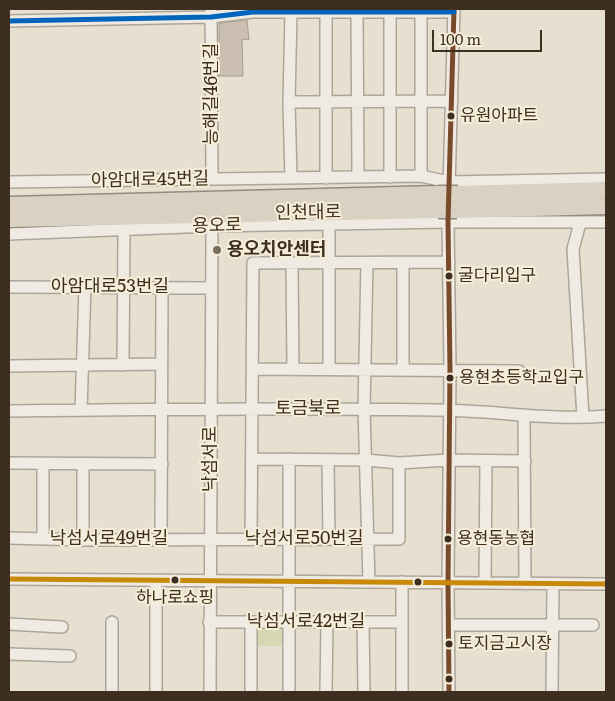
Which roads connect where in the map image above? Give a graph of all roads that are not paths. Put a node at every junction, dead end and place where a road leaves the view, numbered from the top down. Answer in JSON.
{"nodes":[{"id":1,"x":254,"y":10,"type":"edge"},
{"id":2,"x":371,"y":10,"type":"edge"},
{"id":3,"x":454,"y":10,"type":"edge"},
{"id":4,"x":291,"y":12,"type":"junction"},
{"id":5,"x":326,"y":12,"type":"junction"},
{"id":6,"x":357,"y":12,"type":"junction"},
{"id":7,"x":390,"y":12,"type":"junction"},
{"id":8,"x":420,"y":12,"type":"junction"},
{"id":9,"x":211,"y":13,"type":"edge"},
{"id":10,"x":9,"y":21,"type":"edge"},
{"id":11,"x":452,"y":101,"type":"junction"},
{"id":12,"x":290,"y":102,"type":"junction"},
{"id":13,"x":326,"y":102,"type":"junction"},
{"id":14,"x":358,"y":102,"type":"junction"},
{"id":15,"x":390,"y":102,"type":"junction"},
{"id":16,"x":420,"y":102,"type":"junction"},
{"id":17,"x":421,"y":176,"type":"junction"},
{"id":18,"x":358,"y":177,"type":"junction"},
{"id":19,"x":390,"y":177,"type":"junction"},
{"id":20,"x":290,"y":178,"type":"junction"},
{"id":21,"x":326,"y":178,"type":"junction"},
{"id":22,"x":212,"y":179,"type":"junction"},
{"id":23,"x":606,"y":179,"type":"edge"},
{"id":24,"x":9,"y":182,"type":"edge"},
{"id":25,"x":606,"y":190,"type":"edge"},
{"id":26,"x":445,"y":195,"type":"junction"},
{"id":27,"x":9,"y":204,"type":"edge"},
{"id":28,"x":606,"y":206,"type":"edge"},
{"id":29,"x":453,"y":216,"type":"junction"},
{"id":30,"x":9,"y":219,"type":"edge"},
{"id":31,"x":606,"y":222,"type":"edge"},
{"id":32,"x":580,"y":223,"type":"junction"},
{"id":33,"x":329,"y":224,"type":"junction"},
{"id":34,"x":212,"y":226,"type":"junction"},
{"id":35,"x":124,"y":229,"type":"junction"},
{"id":36,"x":9,"y":234,"type":"edge"},
{"id":37,"x":403,"y":262,"type":"junction"},
{"id":38,"x":449,"y":262,"type":"junction"},
{"id":39,"x":292,"y":263,"type":"junction"},
{"id":40,"x":329,"y":263,"type":"junction"},
{"id":41,"x":367,"y":263,"type":"junction"},
{"id":42,"x":9,"y":287,"type":"edge"},
{"id":43,"x":85,"y":287,"type":"junction"},
{"id":44,"x":123,"y":288,"type":"junction"},
{"id":45,"x":162,"y":288,"type":"junction"},
{"id":46,"x":212,"y":288,"type":"junction"},
{"id":47,"x":161,"y":364,"type":"junction"},
{"id":48,"x":82,"y":365,"type":"junction"},
{"id":49,"x":122,"y":365,"type":"junction"},
{"id":50,"x":9,"y":366,"type":"edge"},
{"id":51,"x":253,"y":369,"type":"junction"},
{"id":52,"x":294,"y":369,"type":"junction"},
{"id":53,"x":329,"y":369,"type":"junction"},
{"id":54,"x":366,"y":370,"type":"junction"},
{"id":55,"x":403,"y":370,"type":"junction"},
{"id":56,"x":450,"y":370,"type":"junction"},
{"id":57,"x":519,"y":371,"type":"dead end"},
{"id":58,"x":161,"y":408,"type":"junction"},
{"id":59,"x":211,"y":408,"type":"junction"},
{"id":60,"x":252,"y":408,"type":"junction"},
{"id":61,"x":364,"y":409,"type":"junction"},
{"id":62,"x":81,"y":410,"type":"junction"},
{"id":63,"x":450,"y":410,"type":"junction"},
{"id":64,"x":9,"y":411,"type":"edge"},
{"id":65,"x":524,"y":415,"type":"junction"},
{"id":66,"x":606,"y":416,"type":"edge"},
{"id":67,"x":583,"y":417,"type":"junction"},
{"id":68,"x":252,"y":459,"type":"junction"},
{"id":69,"x":289,"y":459,"type":"junction"},
{"id":70,"x":328,"y":460,"type":"junction"},
{"id":71,"x":366,"y":460,"type":"junction"},
{"id":72,"x":449,"y":460,"type":"junction"},
{"id":73,"x":486,"y":461,"type":"junction"},
{"id":74,"x":525,"y":461,"type":"junction"},
{"id":75,"x":9,"y":463,"type":"edge"},
{"id":76,"x":43,"y":463,"type":"junction"},
{"id":77,"x":399,"y":463,"type":"junction"},
{"id":78,"x":83,"y":464,"type":"junction"},
{"id":79,"x":162,"y":464,"type":"junction"},
{"id":80,"x":9,"y":538,"type":"edge"},
{"id":81,"x":43,"y":538,"type":"junction"},
{"id":82,"x":161,"y":539,"type":"junction"},
{"id":83,"x":210,"y":539,"type":"junction"},
{"id":84,"x":252,"y":539,"type":"junction"},
{"id":85,"x":290,"y":539,"type":"junction"},
{"id":86,"x":329,"y":539,"type":"junction"},
{"id":87,"x":368,"y":539,"type":"junction"},
{"id":88,"x":83,"y":540,"type":"junction"},
{"id":89,"x":9,"y":579,"type":"edge"},
{"id":90,"x":156,"y":580,"type":"junction"},
{"id":91,"x":209,"y":581,"type":"junction"},
{"id":92,"x":289,"y":582,"type":"junction"},
{"id":93,"x":369,"y":582,"type":"junction"},
{"id":94,"x":402,"y":582,"type":"junction"},
{"id":95,"x":448,"y":583,"type":"junction"},
{"id":96,"x":485,"y":583,"type":"junction"},
{"id":97,"x":525,"y":584,"type":"junction"},
{"id":98,"x":553,"y":584,"type":"junction"},
{"id":99,"x":606,"y":584,"type":"edge"},
{"id":100,"x":112,"y":622,"type":"dead end"},
{"id":101,"x":209,"y":622,"type":"junction"},
{"id":102,"x":250,"y":622,"type":"junction"},
{"id":103,"x":289,"y":622,"type":"junction"},
{"id":104,"x":327,"y":622,"type":"junction"},
{"id":105,"x":363,"y":622,"type":"junction"},
{"id":106,"x":402,"y":622,"type":"junction"},
{"id":107,"x":9,"y":624,"type":"edge"},
{"id":108,"x":554,"y":625,"type":"junction"},
{"id":109,"x":593,"y":625,"type":"dead end"},
{"id":110,"x":449,"y":626,"type":"junction"},
{"id":111,"x":62,"y":627,"type":"dead end"},
{"id":112,"x":9,"y":654,"type":"edge"},
{"id":113,"x":70,"y":656,"type":"dead end"},
{"id":114,"x":112,"y":692,"type":"edge"},
{"id":115,"x":156,"y":692,"type":"edge"},
{"id":116,"x":210,"y":692,"type":"edge"},
{"id":117,"x":251,"y":692,"type":"edge"},
{"id":118,"x":289,"y":692,"type":"edge"},
{"id":119,"x":326,"y":692,"type":"edge"},
{"id":120,"x":364,"y":692,"type":"edge"},
{"id":121,"x":402,"y":692,"type":"edge"},
{"id":122,"x":450,"y":692,"type":"edge"},
{"id":123,"x":552,"y":692,"type":"edge"}],
"edges":[{"from":1,"to":4,"type":"street"},
{"from":1,"to":9,"type":"street"},
{"from":2,"to":6,"type":"street"},
{"from":2,"to":7,"type":"street"},
{"from":3,"to":8,"type":"street"},
{"from":3,"to":11,"type":"street"},
{"from":4,"to":5,"type":"street"},
{"from":4,"to":12,"type":"street"},
{"from":5,"to":6,"type":"street"},
{"from":5,"to":13,"type":"street"},
{"from":6,"to":14,"type":"street"},
{"from":7,"to":8,"type":"street"},
{"from":7,"to":15,"type":"street"},
{"from":8,"to":16,"type":"street"},
{"from":9,"to":10,"type":"street"},
{"from":9,"to":22,"type":"street","name":"능해길46번길"},
{"from":11,"to":16,"type":"street"},
{"from":11,"to":26,"type":"street"},
{"from":12,"to":13,"type":"street"},
{"from":12,"to":20,"type":"street"},
{"from":13,"to":14,"type":"street"},
{"from":13,"to":21,"type":"street"},
{"from":14,"to":15,"type":"street"},
{"from":14,"to":18,"type":"street"},
{"from":15,"to":16,"type":"street"},
{"from":15,"to":19,"type":"street"},
{"from":16,"to":17,"type":"street"},
{"from":17,"to":19,"type":"street","name":"아암대로45번길"},
{"from":17,"to":26,"type":"street","name":"아암대로45번길"},
{"from":18,"to":19,"type":"street","name":"아암대로45번길"},
{"from":18,"to":21,"type":"street","name":"아암대로45번길"},
{"from":20,"to":21,"type":"street","name":"아암대로45번길"},
{"from":20,"to":22,"type":"street","name":"아암대로45번길"},
{"from":22,"to":24,"type":"street","name":"아암대로45번길"},
{"from":23,"to":26,"type":"street","name":"아암대로45번길"},
{"from":25,"to":26,"type":"highway","name":"인천대로"},
{"from":26,"to":27,"type":"highway","name":"인천대로"},
{"from":26,"to":29,"type":"highway","name":"인천대로","bridge":true},
{"from":26,"to":29,"type":"street"},
{"from":26,"to":30,"type":"highway","name":"인천대로"},
{"from":28,"to":29,"type":"highway","name":"인천대로"},
{"from":29,"to":32,"type":"street","name":"용오로"},
{"from":29,"to":33,"type":"street","name":"용오로"},
{"from":29,"to":38,"type":"street"},
{"from":31,"to":32,"type":"street","name":"용오로"},
{"from":32,"to":67,"type":"street"},
{"from":33,"to":34,"type":"street","name":"용오로"},
{"from":33,"to":40,"type":"street"},
{"from":34,"to":35,"type":"street","name":"용오로"},
{"from":34,"to":46,"type":"street","name":"낙섬서로"},
{"from":35,"to":36,"type":"street","name":"용오로"},
{"from":35,"to":44,"type":"street"},
{"from":37,"to":38,"type":"street"},
{"from":37,"to":41,"type":"street"},
{"from":37,"to":55,"type":"street"},
{"from":38,"to":56,"type":"street"},
{"from":39,"to":40,"type":"street"},
{"from":39,"to":51,"type":"street"},
{"from":39,"to":52,"type":"street"},
{"from":40,"to":41,"type":"street"},
{"from":40,"to":53,"type":"street"},
{"from":41,"to":54,"type":"street"},
{"from":42,"to":43,"type":"street","name":"아암대로53번길"},
{"from":43,"to":44,"type":"street","name":"아암대로53번길"},
{"from":43,"to":48,"type":"street"},
{"from":44,"to":45,"type":"street","name":"아암대로53번길"},
{"from":44,"to":49,"type":"street"},
{"from":45,"to":46,"type":"street","name":"아암대로53번길"},
{"from":45,"to":47,"type":"street"},
{"from":46,"to":59,"type":"street","name":"낙섬서로"},
{"from":47,"to":49,"type":"street"},
{"from":47,"to":58,"type":"street"},
{"from":48,"to":49,"type":"street"},
{"from":48,"to":50,"type":"street"},
{"from":48,"to":62,"type":"street"},
{"from":51,"to":52,"type":"street"},
{"from":51,"to":60,"type":"street"},
{"from":52,"to":53,"type":"street"},
{"from":53,"to":54,"type":"street"},
{"from":54,"to":55,"type":"street"},
{"from":54,"to":61,"type":"street"},
{"from":55,"to":56,"type":"street"},
{"from":56,"to":57,"type":"street"},
{"from":56,"to":63,"type":"street"},
{"from":58,"to":59,"type":"street","name":"토금북로"},
{"from":58,"to":62,"type":"street","name":"토금북로"},
{"from":58,"to":79,"type":"street"},
{"from":59,"to":60,"type":"street","name":"토금북로"},
{"from":59,"to":83,"type":"street","name":"낙섬서로"},
{"from":60,"to":61,"type":"street","name":"토금북로"},
{"from":60,"to":68,"type":"street"},
{"from":61,"to":63,"type":"street","name":"토금북로"},
{"from":61,"to":71,"type":"street"},
{"from":62,"to":64,"type":"street","name":"토금북로"},
{"from":63,"to":65,"type":"street","name":"토금북로"},
{"from":63,"to":72,"type":"street"},
{"from":65,"to":67,"type":"street","name":"토금북로"},
{"from":65,"to":74,"type":"street"},
{"from":66,"to":67,"type":"street","name":"토금북로"},
{"from":68,"to":69,"type":"street"},
{"from":68,"to":84,"type":"street"},
{"from":69,"to":70,"type":"street"},
{"from":69,"to":85,"type":"street"},
{"from":70,"to":71,"type":"street"},
{"from":70,"to":86,"type":"street"},
{"from":71,"to":77,"type":"street"},
{"from":71,"to":87,"type":"street"},
{"from":72,"to":73,"type":"street"},
{"from":72,"to":77,"type":"street"},
{"from":72,"to":95,"type":"street"},
{"from":73,"to":74,"type":"street"},
{"from":73,"to":96,"type":"street"},
{"from":74,"to":97,"type":"street"},
{"from":75,"to":76,"type":"street"},
{"from":76,"to":78,"type":"street"},
{"from":76,"to":81,"type":"street"},
{"from":77,"to":87,"type":"street","name":"낙섬서로50번길"},
{"from":78,"to":79,"type":"street"},
{"from":78,"to":88,"type":"street"},
{"from":79,"to":82,"type":"street"},
{"from":80,"to":81,"type":"street","name":"낙섬서로49번길"},
{"from":81,"to":88,"type":"street","name":"낙섬서로49번길"},
{"from":82,"to":83,"type":"street","name":"낙섬서로49번길"},
{"from":82,"to":88,"type":"street","name":"낙섬서로49번길"},
{"from":83,"to":84,"type":"street","name":"낙섬서로50번길"},
{"from":83,"to":91,"type":"street","name":"낙섬서로"},
{"from":84,"to":85,"type":"street","name":"낙섬서로50번길"},
{"from":85,"to":86,"type":"street","name":"낙섬서로50번길"},
{"from":85,"to":92,"type":"street"},
{"from":86,"to":87,"type":"street","name":"낙섬서로50번길"},
{"from":87,"to":93,"type":"street"},
{"from":89,"to":90,"type":"street"},
{"from":90,"to":91,"type":"street"},
{"from":90,"to":115,"type":"street"},
{"from":91,"to":92,"type":"street"},
{"from":91,"to":101,"type":"street","name":"낙섬서로"},
{"from":92,"to":93,"type":"street"},
{"from":92,"to":103,"type":"street"},
{"from":93,"to":94,"type":"street"},
{"from":94,"to":95,"type":"street"},
{"from":94,"to":106,"type":"street"},
{"from":95,"to":96,"type":"street"},
{"from":95,"to":110,"type":"street"},
{"from":96,"to":97,"type":"street"},
{"from":97,"to":98,"type":"street"},
{"from":98,"to":99,"type":"street"},
{"from":98,"to":108,"type":"street"},
{"from":100,"to":114,"type":"street"},
{"from":101,"to":102,"type":"street","name":"낙섬서로42번길"},
{"from":101,"to":116,"type":"street","name":"낙섬서로"},
{"from":102,"to":103,"type":"street","name":"낙섬서로42번길"},
{"from":102,"to":117,"type":"street"},
{"from":103,"to":104,"type":"street","name":"낙섬서로42번길"},
{"from":103,"to":118,"type":"street"},
{"from":104,"to":105,"type":"street","name":"낙섬서로42번길"},
{"from":104,"to":119,"type":"street"},
{"from":105,"to":106,"type":"street","name":"낙섬서로42번길"},
{"from":105,"to":120,"type":"street"},
{"from":106,"to":121,"type":"street"},
{"from":107,"to":111,"type":"street"},
{"from":108,"to":109,"type":"street"},
{"from":108,"to":110,"type":"street"},
{"from":108,"to":123,"type":"street"},
{"from":110,"to":122,"type":"street"},
{"from":112,"to":113,"type":"street"}]}
